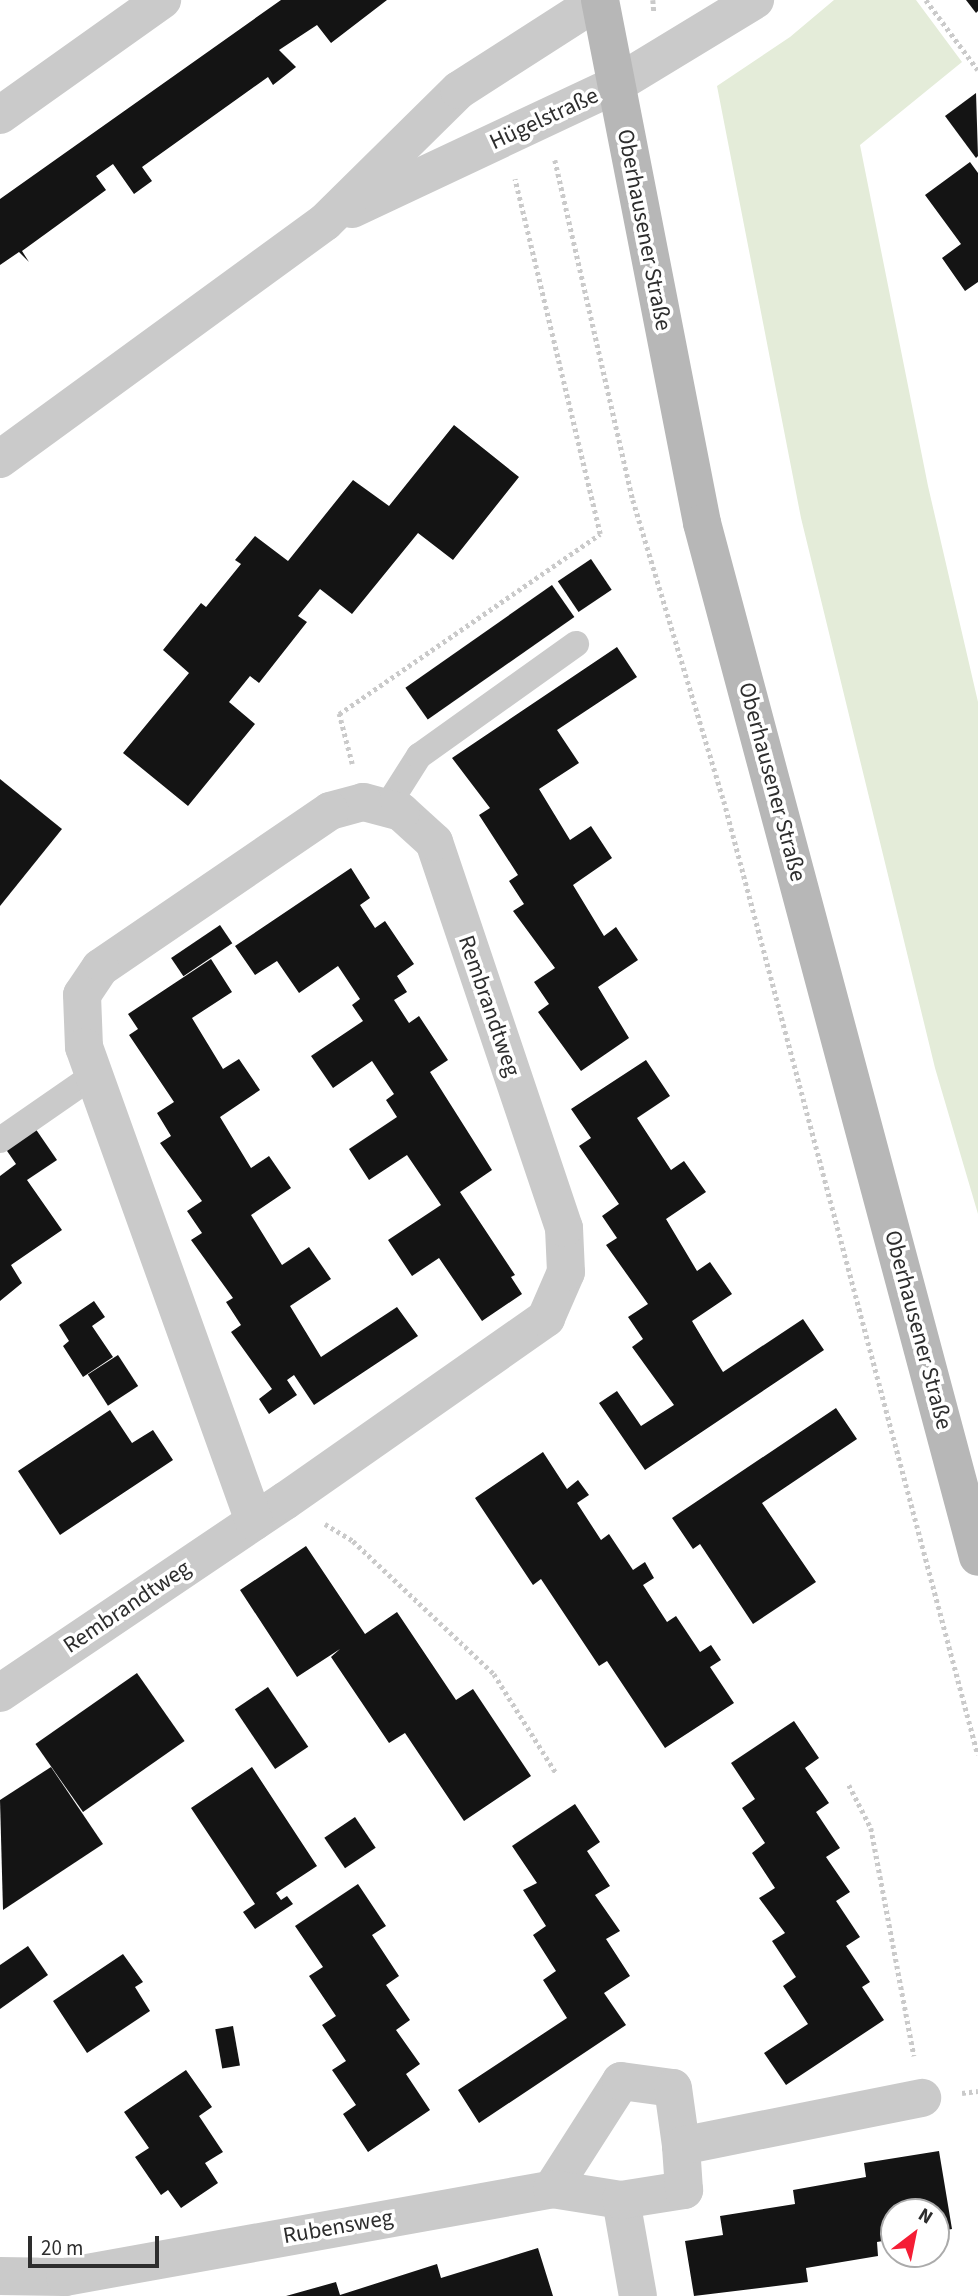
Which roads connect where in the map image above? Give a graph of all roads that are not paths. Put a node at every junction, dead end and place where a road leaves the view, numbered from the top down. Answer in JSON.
{"nodes":[{"id":1,"x":162,"y":0,"type":"edge"},
{"id":2,"x":600,"y":0,"type":"edge"},
{"id":3,"x":755,"y":0,"type":"edge"},
{"id":4,"x":615,"y":85,"type":"junction"},
{"id":5,"x":0,"y":115,"type":"edge"},
{"id":6,"x":325,"y":222,"type":"junction"},
{"id":7,"x":0,"y":459,"type":"edge"},
{"id":8,"x":576,"y":645,"type":"dead end"},
{"id":9,"x":374,"y":805,"type":"junction"},
{"id":10,"x":94,"y":1075,"type":"junction"},
{"id":11,"x":0,"y":1140,"type":"edge"},
{"id":12,"x":269,"y":1511,"type":"junction"},
{"id":13,"x":978,"y":1557,"type":"edge"},
{"id":14,"x":0,"y":1693,"type":"edge"},
{"id":15,"x":922,"y":2098,"type":"road end"},
{"id":16,"x":681,"y":2146,"type":"junction"},
{"id":17,"x":552,"y":2189,"type":"junction"},
{"id":18,"x":621,"y":2200,"type":"junction"},
{"id":19,"x":0,"y":2276,"type":"edge"},
{"id":20,"x":66,"y":2286,"type":"edge"},
{"id":21,"x":638,"y":2296,"type":"edge"}],
"edges":[{"from":1,"to":5,"type":"street"},
{"from":2,"to":4,"type":"main road","name":"Oberhausener Straße"},
{"from":2,"to":6,"type":"street","name":"Hügelstraße"},
{"from":3,"to":4,"type":"street","name":"Hügelstraße"},
{"from":4,"to":6,"type":"street","name":"Hügelstraße"},
{"from":4,"to":13,"type":"main road","name":"Oberhausener Straße"},
{"from":6,"to":7,"type":"street","name":"Hügelstraße"},
{"from":8,"to":9,"type":"lane"},
{"from":9,"to":10,"type":"street"},
{"from":9,"to":12,"type":"street","name":"Rembrandtweg"},
{"from":10,"to":11,"type":"lane"},
{"from":10,"to":12,"type":"street"},
{"from":12,"to":14,"type":"street","name":"Rembrandtweg"},
{"from":15,"to":16,"type":"street"},
{"from":16,"to":17,"type":"street","name":"Rubensweg"},
{"from":16,"to":18,"type":"street","name":"Rubensweg"},
{"from":17,"to":18,"type":"street","name":"Rubensweg"},
{"from":17,"to":20,"type":"street","name":"Rubensweg"},
{"from":18,"to":21,"type":"street"},
{"from":19,"to":20,"type":"street","name":"Rubensweg"}]}
